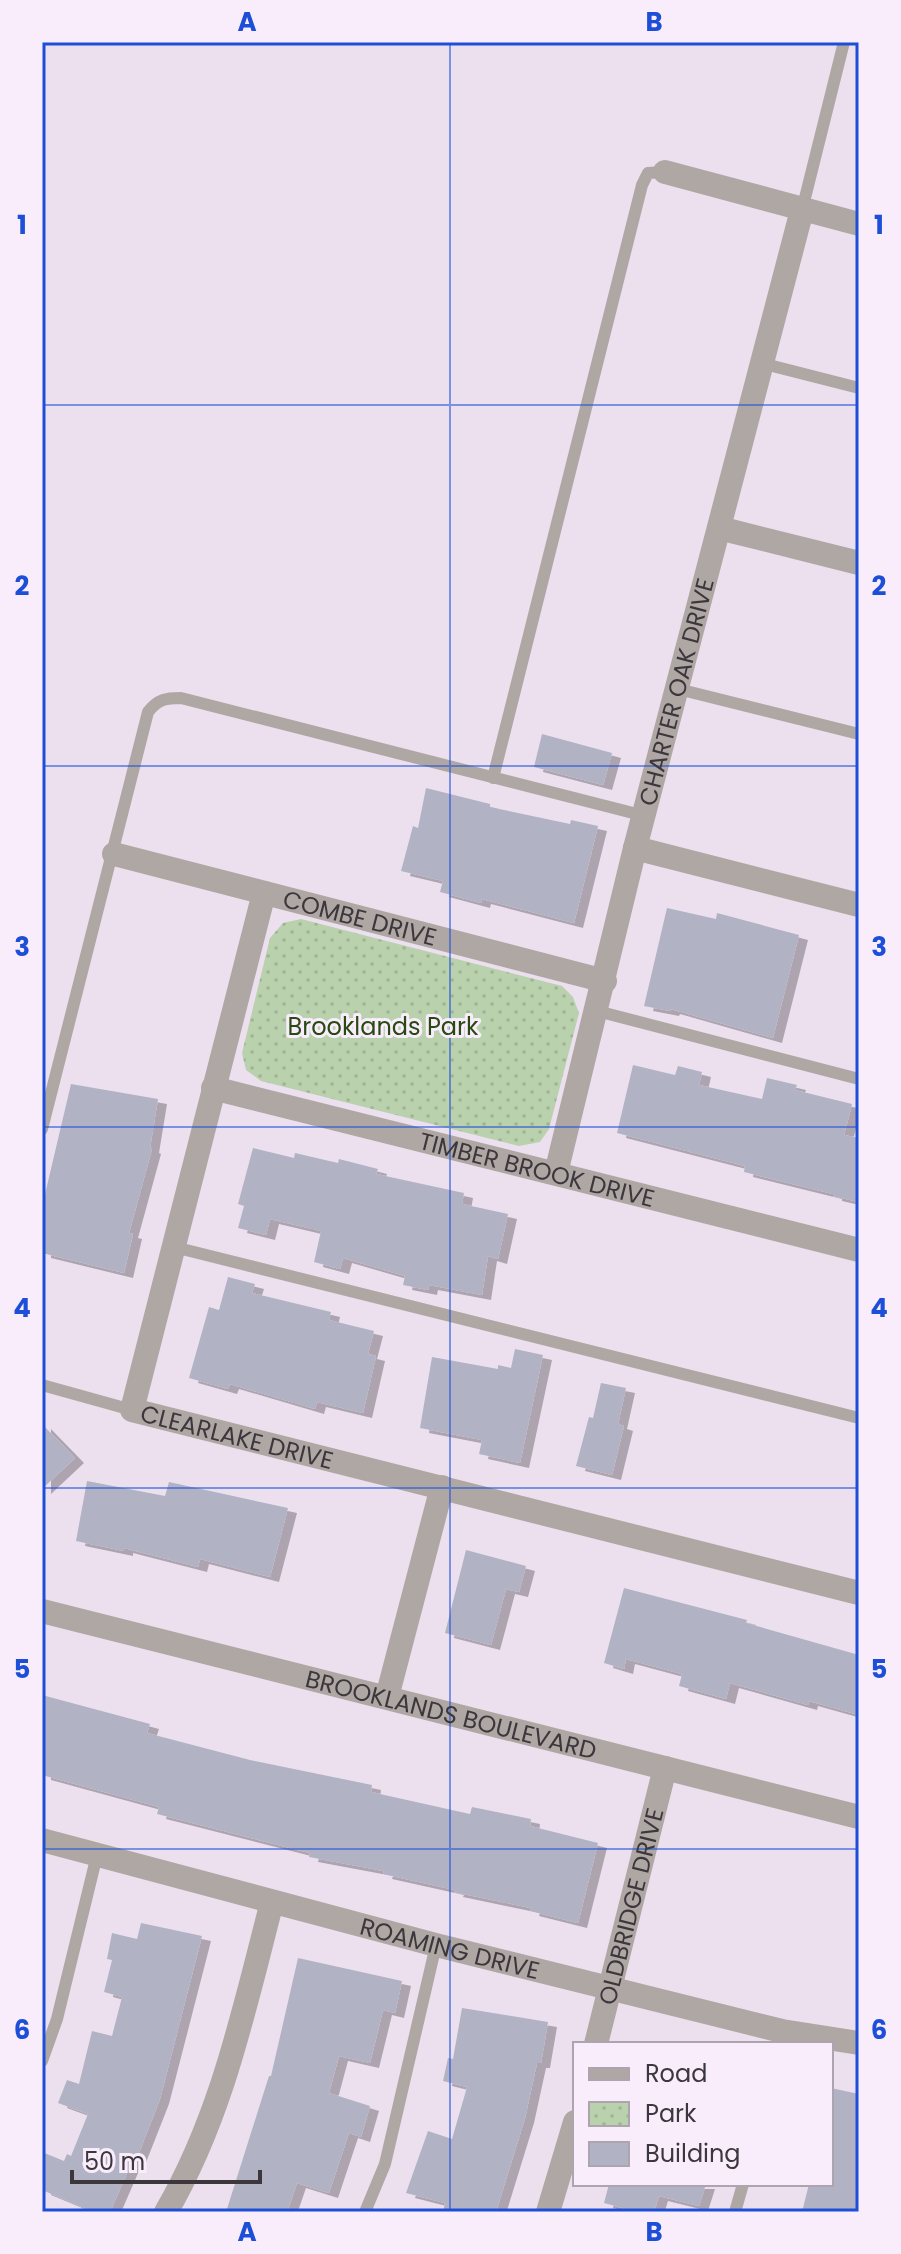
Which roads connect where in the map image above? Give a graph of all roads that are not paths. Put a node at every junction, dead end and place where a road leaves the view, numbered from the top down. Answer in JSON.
{"nodes":[{"id":1,"x":844,"y":42,"type":"edge"},
{"id":2,"x":665,"y":172,"type":"joint"},
{"id":3,"x":802,"y":210,"type":"junction"},
{"id":4,"x":859,"y":224,"type":"edge"},
{"id":5,"x":761,"y":363,"type":"junction"},
{"id":6,"x":859,"y":388,"type":"edge"},
{"id":7,"x":719,"y":528,"type":"junction"},
{"id":8,"x":859,"y":563,"type":"edge"},
{"id":9,"x":678,"y":689,"type":"junction"},
{"id":10,"x":859,"y":734,"type":"edge"},
{"id":11,"x":493,"y":778,"type":"junction"},
{"id":12,"x":645,"y":816,"type":"junction"},
{"id":13,"x":635,"y":848,"type":"junction"},
{"id":14,"x":114,"y":854,"type":"junction"},
{"id":15,"x":264,"y":893,"type":"junction"},
{"id":16,"x":859,"y":905,"type":"edge"},
{"id":17,"x":605,"y":981,"type":"junction"},
{"id":18,"x":597,"y":1011,"type":"junction"},
{"id":19,"x":859,"y":1079,"type":"edge"},
{"id":20,"x":213,"y":1088,"type":"junction"},
{"id":21,"x":42,"y":1129,"type":"edge"},
{"id":22,"x":556,"y":1173,"type":"junction"},
{"id":23,"x":174,"y":1247,"type":"junction"},
{"id":24,"x":859,"y":1250,"type":"edge"},
{"id":25,"x":42,"y":1385,"type":"edge"},
{"id":26,"x":132,"y":1410,"type":"junction"},
{"id":27,"x":859,"y":1418,"type":"edge"},
{"id":28,"x":442,"y":1487,"type":"junction"},
{"id":29,"x":859,"y":1593,"type":"edge"},
{"id":30,"x":42,"y":1611,"type":"edge"},
{"id":31,"x":387,"y":1697,"type":"junction"},
{"id":32,"x":665,"y":1768,"type":"junction"},
{"id":33,"x":859,"y":1817,"type":"edge"},
{"id":34,"x":42,"y":1840,"type":"edge"},
{"id":35,"x":97,"y":1855,"type":"junction"},
{"id":36,"x":272,"y":1902,"type":"junction"},
{"id":37,"x":436,"y":1945,"type":"junction"},
{"id":38,"x":611,"y":1988,"type":"junction"},
{"id":39,"x":780,"y":2038,"type":"edge"},
{"id":40,"x":597,"y":2042,"type":"edge"},
{"id":41,"x":859,"y":2043,"type":"edge"},
{"id":42,"x":42,"y":2061,"type":"edge"},
{"id":43,"x":573,"y":2129,"type":"edge"},
{"id":44,"x":742,"y":2186,"type":"edge"},
{"id":45,"x":166,"y":2212,"type":"edge"},
{"id":46,"x":365,"y":2212,"type":"edge"},
{"id":47,"x":548,"y":2212,"type":"edge"},
{"id":48,"x":735,"y":2212,"type":"edge"}],
"edges":[{"from":1,"to":3,"type":"lane"},
{"from":2,"to":3,"type":"street"},
{"from":2,"to":11,"type":"lane"},
{"from":3,"to":4,"type":"street"},
{"from":3,"to":5,"type":"street","name":"CHARTER OAK DRIVE"},
{"from":5,"to":6,"type":"lane"},
{"from":5,"to":7,"type":"street","name":"CHARTER OAK DRIVE"},
{"from":7,"to":8,"type":"street"},
{"from":7,"to":9,"type":"street","name":"CHARTER OAK DRIVE"},
{"from":9,"to":10,"type":"lane"},
{"from":9,"to":12,"type":"street","name":"CHARTER OAK DRIVE"},
{"from":11,"to":12,"type":"lane"},
{"from":11,"to":14,"type":"lane"},
{"from":12,"to":13,"type":"street","name":"CHARTER OAK DRIVE"},
{"from":13,"to":16,"type":"street"},
{"from":13,"to":17,"type":"street","name":"CHARTER OAK DRIVE"},
{"from":14,"to":15,"type":"street","name":"COMBE DRIVE"},
{"from":14,"to":21,"type":"lane"},
{"from":15,"to":17,"type":"street","name":"COMBE DRIVE"},
{"from":15,"to":20,"type":"street","name":"CLEARLAKE DRIVE"},
{"from":17,"to":18,"type":"street","name":"CHARTER OAK DRIVE"},
{"from":18,"to":19,"type":"lane"},
{"from":18,"to":22,"type":"street","name":"CHARTER OAK DRIVE"},
{"from":20,"to":22,"type":"street","name":"TIMBER BROOK DRIVE"},
{"from":20,"to":23,"type":"street","name":"CLEARLAKE DRIVE"},
{"from":22,"to":24,"type":"street","name":"TIMBER BROOK DRIVE"},
{"from":23,"to":26,"type":"street","name":"CLEARLAKE DRIVE"},
{"from":23,"to":27,"type":"lane"},
{"from":25,"to":26,"type":"lane"},
{"from":26,"to":28,"type":"street","name":"CLEARLAKE DRIVE"},
{"from":28,"to":29,"type":"street","name":"CLEARLAKE DRIVE"},
{"from":28,"to":31,"type":"street"},
{"from":30,"to":31,"type":"street","name":"BROOKLANDS BOULEVARD"},
{"from":31,"to":32,"type":"street","name":"BROOKLANDS BOULEVARD"},
{"from":32,"to":33,"type":"street","name":"BROOKLANDS BOULEVARD"},
{"from":32,"to":38,"type":"street","name":"OLDBRIDGE DRIVE"},
{"from":34,"to":35,"type":"street","name":"ROAMING DRIVE"},
{"from":35,"to":36,"type":"street","name":"ROAMING DRIVE"},
{"from":35,"to":42,"type":"lane"},
{"from":36,"to":37,"type":"street","name":"ROAMING DRIVE"},
{"from":36,"to":45,"type":"street"},
{"from":37,"to":38,"type":"street","name":"ROAMING DRIVE"},
{"from":37,"to":46,"type":"lane"},
{"from":38,"to":39,"type":"street","name":"ROAMING DRIVE"},
{"from":38,"to":40,"type":"street","name":"OLDBRIDGE DRIVE"},
{"from":39,"to":41,"type":"street","name":"ROAMING DRIVE"},
{"from":43,"to":47,"type":"street"},
{"from":44,"to":48,"type":"lane"}]}
